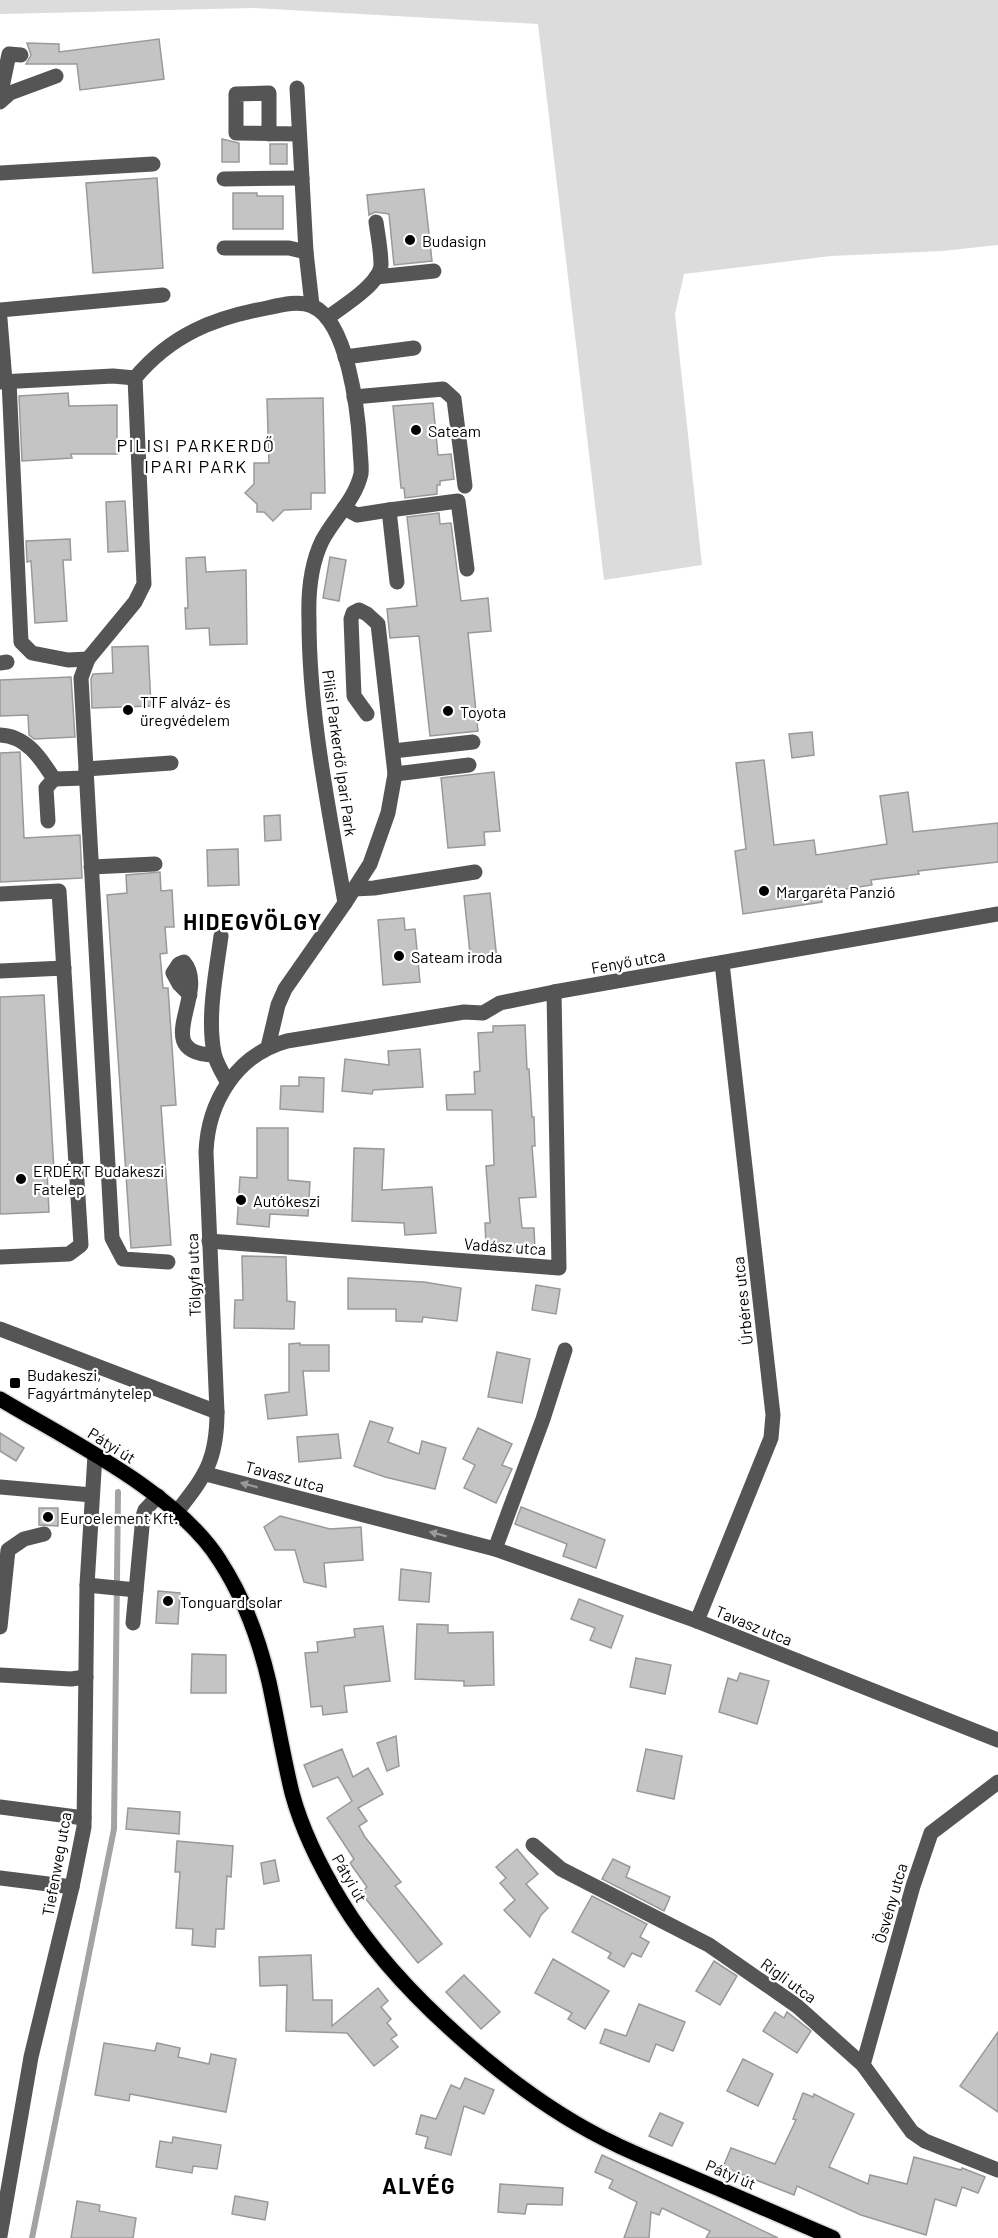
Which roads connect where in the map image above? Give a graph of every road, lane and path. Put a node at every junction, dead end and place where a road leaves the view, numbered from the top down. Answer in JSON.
{"nodes":[{"id":1,"x":21,"y":55,"type":"dead end"},
{"id":2,"x":56,"y":76,"type":"dead end"},
{"id":3,"x":297,"y":88,"type":"dead end"},
{"id":4,"x":0,"y":98,"type":"edge"},
{"id":5,"x":0,"y":102,"type":"edge"},
{"id":6,"x":269,"y":134,"type":"dead end"},
{"id":7,"x":299,"y":134,"type":"junction"},
{"id":8,"x":153,"y":164,"type":"dead end"},
{"id":9,"x":0,"y":173,"type":"edge"},
{"id":10,"x":302,"y":178,"type":"junction"},
{"id":11,"x":224,"y":179,"type":"dead end"},
{"id":12,"x":376,"y":222,"type":"dead end"},
{"id":13,"x":224,"y":249,"type":"dead end"},
{"id":14,"x":306,"y":252,"type":"junction"},
{"id":15,"x":434,"y":271,"type":"dead end"},
{"id":16,"x":376,"y":277,"type":"junction"},
{"id":17,"x":164,"y":295,"type":"dead end"},
{"id":18,"x":312,"y":305,"type":"junction"},
{"id":19,"x":0,"y":310,"type":"edge"},
{"id":20,"x":327,"y":318,"type":"junction"},
{"id":21,"x":0,"y":319,"type":"edge"},
{"id":22,"x":414,"y":348,"type":"dead end"},
{"id":23,"x":345,"y":357,"type":"junction"},
{"id":24,"x":135,"y":378,"type":"junction"},
{"id":25,"x":5,"y":381,"type":"edge"},
{"id":26,"x":354,"y":397,"type":"junction"},
{"id":27,"x":465,"y":486,"type":"dead end"},
{"id":28,"x":344,"y":508,"type":"junction"},
{"id":29,"x":389,"y":510,"type":"junction"},
{"id":30,"x":467,"y":569,"type":"dead end"},
{"id":31,"x":397,"y":582,"type":"dead end"},
{"id":32,"x":88,"y":659,"type":"junction"},
{"id":33,"x":367,"y":714,"type":"dead end"},
{"id":34,"x":0,"y":735,"type":"edge"},
{"id":35,"x":473,"y":742,"type":"dead end"},
{"id":36,"x":393,"y":751,"type":"junction"},
{"id":37,"x":171,"y":763,"type":"dead end"},
{"id":38,"x":469,"y":765,"type":"dead end"},
{"id":39,"x":86,"y":774,"type":"junction"},
{"id":40,"x":395,"y":774,"type":"junction"},
{"id":41,"x":54,"y":779,"type":"junction"},
{"id":42,"x":48,"y":821,"type":"dead end"},
{"id":43,"x":155,"y":864,"type":"dead end"},
{"id":44,"x":91,"y":867,"type":"junction"},
{"id":45,"x":475,"y":872,"type":"dead end"},
{"id":46,"x":354,"y":889,"type":"junction"},
{"id":47,"x":0,"y":894,"type":"edge"},
{"id":48,"x":345,"y":903,"type":"junction"},
{"id":49,"x":998,"y":914,"type":"edge"},
{"id":50,"x":221,"y":936,"type":"dead end"},
{"id":51,"x":722,"y":963,"type":"junction"},
{"id":52,"x":64,"y":968,"type":"junction"},
{"id":53,"x":0,"y":971,"type":"edge"},
{"id":54,"x":554,"y":992,"type":"junction"},
{"id":55,"x":190,"y":995,"type":"dead end"},
{"id":56,"x":268,"y":1047,"type":"junction"},
{"id":57,"x":214,"y":1055,"type":"junction"},
{"id":58,"x":228,"y":1083,"type":"junction"},
{"id":59,"x":209,"y":1241,"type":"junction"},
{"id":60,"x":0,"y":1257,"type":"edge"},
{"id":61,"x":168,"y":1262,"type":"dead end"},
{"id":62,"x":0,"y":1329,"type":"edge"},
{"id":63,"x":565,"y":1350,"type":"dead end"},
{"id":64,"x":0,"y":1399,"type":"edge"},
{"id":65,"x":217,"y":1412,"type":"junction"},
{"id":66,"x":95,"y":1455,"type":"junction"},
{"id":67,"x":206,"y":1473,"type":"junction"},
{"id":68,"x":0,"y":1487,"type":"edge"},
{"id":69,"x":92,"y":1495,"type":"junction"},
{"id":70,"x":158,"y":1496,"type":"junction"},
{"id":71,"x":176,"y":1513,"type":"junction"},
{"id":72,"x":44,"y":1534,"type":"dead end"},
{"id":73,"x":495,"y":1549,"type":"junction"},
{"id":74,"x":3,"y":1573,"type":"edge"},
{"id":75,"x":87,"y":1585,"type":"junction"},
{"id":76,"x":136,"y":1590,"type":"junction"},
{"id":77,"x":697,"y":1621,"type":"junction"},
{"id":78,"x":133,"y":1623,"type":"dead end"},
{"id":79,"x":0,"y":1627,"type":"edge"},
{"id":80,"x":0,"y":1674,"type":"edge"},
{"id":81,"x":86,"y":1677,"type":"junction"},
{"id":82,"x":998,"y":1740,"type":"edge"},
{"id":83,"x":998,"y":1782,"type":"edge"},
{"id":84,"x":0,"y":1807,"type":"edge"},
{"id":85,"x":84,"y":1818,"type":"junction"},
{"id":86,"x":533,"y":1845,"type":"dead end"},
{"id":87,"x":0,"y":1878,"type":"edge"},
{"id":88,"x":72,"y":1887,"type":"junction"},
{"id":89,"x":863,"y":2065,"type":"junction"},
{"id":90,"x":997,"y":2169,"type":"edge"},
{"id":91,"x":0,"y":2236,"type":"edge"},
{"id":92,"x":833,"y":2238,"type":"edge"}],
"edges":[{"from":1,"to":4,"type":"street"},
{"from":2,"to":5,"type":"street"},
{"from":3,"to":7,"type":"street"},
{"from":6,"to":7,"type":"street"},
{"from":7,"to":10,"type":"street"},
{"from":8,"to":9,"type":"street"},
{"from":10,"to":11,"type":"street"},
{"from":10,"to":14,"type":"street"},
{"from":12,"to":16,"type":"street"},
{"from":13,"to":14,"type":"street"},
{"from":14,"to":18,"type":"street"},
{"from":15,"to":16,"type":"street"},
{"from":16,"to":20,"type":"street"},
{"from":17,"to":19,"type":"street"},
{"from":18,"to":20,"type":"street","name":"Pilisi Parkerdő Ipari Park"},
{"from":18,"to":24,"type":"street"},
{"from":20,"to":23,"type":"street","name":"Pilisi Parkerdő Ipari Park"},
{"from":21,"to":25,"type":"street"},
{"from":22,"to":23,"type":"street"},
{"from":23,"to":26,"type":"street","name":"Pilisi Parkerdő Ipari Park"},
{"from":24,"to":25,"type":"street"},
{"from":24,"to":32,"type":"street"},
{"from":25,"to":32,"type":"street"},
{"from":26,"to":27,"type":"street"},
{"from":26,"to":28,"type":"street","name":"Pilisi Parkerdő Ipari Park"},
{"from":28,"to":29,"type":"street"},
{"from":28,"to":48,"type":"street","name":"Pilisi Parkerdő Ipari Park"},
{"from":29,"to":30,"type":"street"},
{"from":29,"to":31,"type":"street"},
{"from":32,"to":39,"type":"street"},
{"from":33,"to":36,"type":"street"},
{"from":34,"to":41,"type":"street"},
{"from":35,"to":36,"type":"street"},
{"from":36,"to":40,"type":"street"},
{"from":37,"to":39,"type":"street"},
{"from":38,"to":40,"type":"street"},
{"from":39,"to":41,"type":"street"},
{"from":39,"to":44,"type":"street"},
{"from":40,"to":46,"type":"street"},
{"from":41,"to":42,"type":"street"},
{"from":43,"to":44,"type":"street"},
{"from":44,"to":61,"type":"street"},
{"from":45,"to":46,"type":"street"},
{"from":46,"to":48,"type":"street"},
{"from":47,"to":52,"type":"street"},
{"from":48,"to":56,"type":"street"},
{"from":49,"to":51,"type":"street","name":"Fenyő utca"},
{"from":50,"to":57,"type":"street"},
{"from":51,"to":54,"type":"street","name":"Fenyő utca"},
{"from":51,"to":77,"type":"street","name":"Úrbéres utca"},
{"from":52,"to":53,"type":"street"},
{"from":52,"to":60,"type":"street"},
{"from":54,"to":56,"type":"street","name":"Fenyő utca"},
{"from":54,"to":59,"type":"street","name":"Vadász utca"},
{"from":55,"to":57,"type":"street"},
{"from":56,"to":58,"type":"street","name":"Tölgyfa utca"},
{"from":57,"to":58,"type":"street"},
{"from":58,"to":59,"type":"street","name":"Tölgyfa utca"},
{"from":59,"to":65,"type":"street","name":"Tölgyfa utca"},
{"from":62,"to":65,"type":"street"},
{"from":63,"to":73,"type":"street"},
{"from":64,"to":66,"type":"main road","name":"Pátyi út"},
{"from":65,"to":67,"type":"street","name":"Tölgyfa utca"},
{"from":66,"to":69,"type":"street","name":"Tiefenweg utca"},
{"from":66,"to":70,"type":"main road","name":"Pátyi út"},
{"from":67,"to":71,"type":"street","name":"Tölgyfa utca"},
{"from":73,"to":67,"type":"street","name":"Tavasz utca","one_way":true},
{"from":68,"to":69,"type":"street"},
{"from":69,"to":75,"type":"street","name":"Tiefenweg utca"},
{"from":70,"to":71,"type":"main road","name":"Pátyi út"},
{"from":70,"to":76,"type":"street"},
{"from":71,"to":92,"type":"main road","name":"Pátyi út"},
{"from":72,"to":74,"type":"street"},
{"from":73,"to":77,"type":"street","name":"Tavasz utca"},
{"from":74,"to":79,"type":"street"},
{"from":75,"to":76,"type":"street"},
{"from":75,"to":81,"type":"street","name":"Tiefenweg utca"},
{"from":76,"to":78,"type":"street"},
{"from":77,"to":82,"type":"street","name":"Tavasz utca"},
{"from":80,"to":81,"type":"street"},
{"from":81,"to":85,"type":"street","name":"Tiefenweg utca"},
{"from":83,"to":89,"type":"street","name":"Ösvény utca"},
{"from":84,"to":85,"type":"street"},
{"from":85,"to":88,"type":"street","name":"Tiefenweg utca"},
{"from":86,"to":89,"type":"street","name":"Rigli utca"},
{"from":87,"to":88,"type":"street"},
{"from":88,"to":91,"type":"street","name":"Tiefenweg utca"},
{"from":89,"to":90,"type":"street","name":"Rigli utca"}]}
